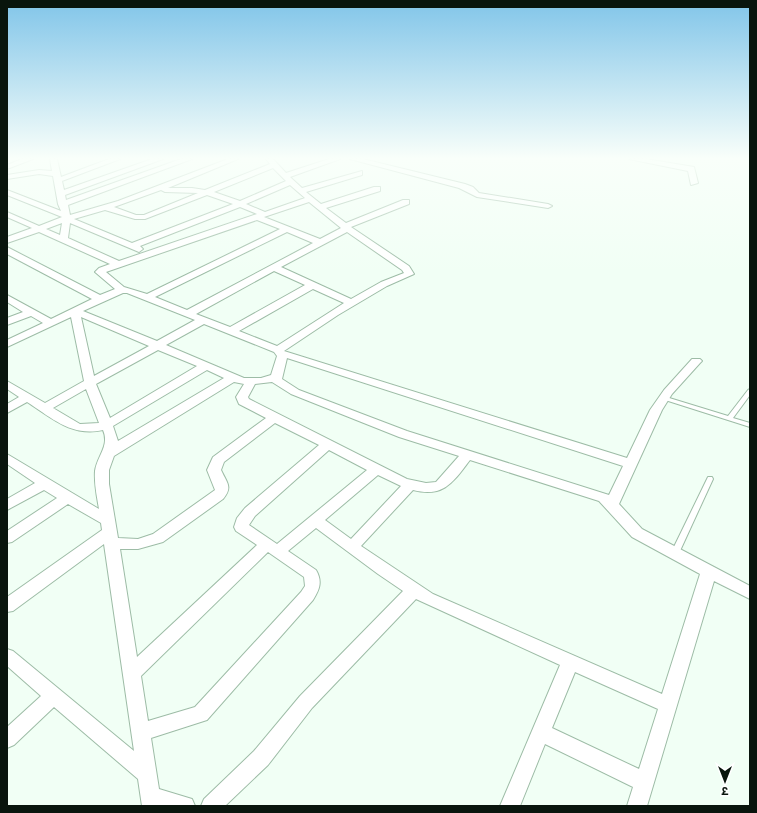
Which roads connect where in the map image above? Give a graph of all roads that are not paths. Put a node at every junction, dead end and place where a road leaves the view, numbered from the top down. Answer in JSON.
{"nodes":[{"id":1,"x":19,"y":197,"type":"edge"},
{"id":2,"x":61,"y":197,"type":"edge"},
{"id":3,"x":82,"y":197,"type":"edge"},
{"id":4,"x":136,"y":197,"type":"edge"},
{"id":5,"x":196,"y":197,"type":"edge"},
{"id":6,"x":226,"y":197,"type":"edge"},
{"id":7,"x":254,"y":197,"type":"edge"},
{"id":8,"x":308,"y":197,"type":"edge"},
{"id":9,"x":352,"y":197,"type":"edge"},
{"id":10,"x":490,"y":197,"type":"edge"},
{"id":11,"x":311,"y":199,"type":"junction"},
{"id":12,"x":406,"y":202,"type":"dead end"},
{"id":13,"x":62,"y":204,"type":"junction"},
{"id":14,"x":240,"y":204,"type":"junction"},
{"id":15,"x":548,"y":206,"type":"dead end"},
{"id":16,"x":105,"y":207,"type":"junction"},
{"id":17,"x":321,"y":207,"type":"junction"},
{"id":18,"x":7,"y":214,"type":"edge"},
{"id":19,"x":260,"y":216,"type":"junction"},
{"id":20,"x":66,"y":217,"type":"junction"},
{"id":21,"x":346,"y":227,"type":"junction"},
{"id":22,"x":39,"y":229,"type":"junction"},
{"id":23,"x":285,"y":230,"type":"junction"},
{"id":24,"x":7,"y":240,"type":"edge"},
{"id":25,"x":64,"y":240,"type":"junction"},
{"id":26,"x":321,"y":243,"type":"junction"},
{"id":27,"x":132,"y":246,"type":"junction"},
{"id":28,"x":7,"y":250,"type":"edge"},
{"id":29,"x":149,"y":253,"type":"junction"},
{"id":30,"x":117,"y":264,"type":"junction"},
{"id":31,"x":275,"y":268,"type":"junction"},
{"id":32,"x":312,"y":285,"type":"junction"},
{"id":33,"x":122,"y":290,"type":"junction"},
{"id":34,"x":7,"y":298,"type":"edge"},
{"id":35,"x":146,"y":298,"type":"junction"},
{"id":36,"x":99,"y":299,"type":"junction"},
{"id":37,"x":352,"y":303,"type":"junction"},
{"id":38,"x":75,"y":311,"type":"junction"},
{"id":39,"x":31,"y":312,"type":"junction"},
{"id":40,"x":188,"y":314,"type":"junction"},
{"id":41,"x":203,"y":320,"type":"junction"},
{"id":42,"x":7,"y":322,"type":"edge"},
{"id":43,"x":51,"y":323,"type":"junction"},
{"id":44,"x":231,"y":332,"type":"junction"},
{"id":45,"x":7,"y":344,"type":"edge"},
{"id":46,"x":158,"y":346,"type":"junction"},
{"id":47,"x":279,"y":351,"type":"junction"},
{"id":48,"x":696,"y":361,"type":"dead end"},
{"id":49,"x":206,"y":366,"type":"junction"},
{"id":50,"x":276,"y":377,"type":"junction"},
{"id":51,"x":232,"y":378,"type":"junction"},
{"id":52,"x":251,"y":382,"type":"junction"},
{"id":53,"x":7,"y":384,"type":"edge"},
{"id":54,"x":90,"y":384,"type":"junction"},
{"id":55,"x":750,"y":391,"type":"edge"},
{"id":56,"x":28,"y":397,"type":"junction"},
{"id":57,"x":664,"y":398,"type":"junction"},
{"id":58,"x":44,"y":408,"type":"junction"},
{"id":59,"x":7,"y":409,"type":"edge"},
{"id":60,"x":274,"y":418,"type":"junction"},
{"id":61,"x":729,"y":418,"type":"junction"},
{"id":62,"x":107,"y":425,"type":"junction"},
{"id":63,"x":750,"y":425,"type":"edge"},
{"id":64,"x":327,"y":445,"type":"junction"},
{"id":65,"x":107,"y":454,"type":"junction"},
{"id":66,"x":467,"y":455,"type":"junction"},
{"id":67,"x":7,"y":458,"type":"edge"},
{"id":68,"x":631,"y":464,"type":"junction"},
{"id":69,"x":376,"y":470,"type":"junction"},
{"id":70,"x":710,"y":479,"type":"dead end"},
{"id":71,"x":44,"y":484,"type":"junction"},
{"id":72,"x":410,"y":485,"type":"junction"},
{"id":73,"x":67,"y":498,"type":"junction"},
{"id":74,"x":612,"y":504,"type":"junction"},
{"id":75,"x":7,"y":506,"type":"edge"},
{"id":76,"x":315,"y":520,"type":"junction"},
{"id":77,"x":110,"y":532,"type":"junction"},
{"id":78,"x":7,"y":538,"type":"edge"},
{"id":79,"x":352,"y":547,"type":"junction"},
{"id":80,"x":271,"y":548,"type":"junction"},
{"id":81,"x":675,"y":553,"type":"junction"},
{"id":82,"x":708,"y":571,"type":"junction"},
{"id":83,"x":414,"y":590,"type":"junction"},
{"id":84,"x":750,"y":593,"type":"edge"},
{"id":85,"x":7,"y":606,"type":"edge"},
{"id":86,"x":7,"y":656,"type":"edge"},
{"id":87,"x":570,"y":662,"type":"junction"},
{"id":88,"x":131,"y":674,"type":"junction"},
{"id":89,"x":54,"y":695,"type":"junction"},
{"id":90,"x":667,"y":706,"type":"junction"},
{"id":91,"x":141,"y":732,"type":"junction"},
{"id":92,"x":541,"y":732,"type":"junction"},
{"id":93,"x":7,"y":739,"type":"edge"},
{"id":94,"x":147,"y":774,"type":"junction"},
{"id":95,"x":644,"y":782,"type":"junction"},
{"id":96,"x":152,"y":801,"type":"edge"},
{"id":97,"x":186,"y":806,"type":"edge"},
{"id":98,"x":210,"y":806,"type":"edge"},
{"id":99,"x":510,"y":806,"type":"edge"},
{"id":100,"x":637,"y":806,"type":"edge"}],
"edges":[{"from":1,"to":20,"type":"street"},
{"from":2,"to":13,"type":"street"},
{"from":3,"to":13,"type":"street"},
{"from":4,"to":16,"type":"street"},
{"from":5,"to":16,"type":"street"},
{"from":6,"to":14,"type":"street"},
{"from":7,"to":14,"type":"street"},
{"from":8,"to":11,"type":"street"},
{"from":9,"to":17,"type":"street"},
{"from":10,"to":15,"type":"street"},
{"from":11,"to":17,"type":"street"},
{"from":11,"to":19,"type":"street"},
{"from":12,"to":21,"type":"street"},
{"from":13,"to":20,"type":"street"},
{"from":14,"to":19,"type":"street"},
{"from":14,"to":27,"type":"street"},
{"from":16,"to":20,"type":"street"},
{"from":17,"to":21,"type":"street"},
{"from":18,"to":22,"type":"street"},
{"from":19,"to":23,"type":"street"},
{"from":19,"to":29,"type":"street"},
{"from":20,"to":22,"type":"street"},
{"from":20,"to":25,"type":"street"},
{"from":20,"to":27,"type":"street"},
{"from":21,"to":26,"type":"street"},
{"from":21,"to":37,"type":"street"},
{"from":22,"to":24,"type":"street"},
{"from":22,"to":25,"type":"street"},
{"from":23,"to":26,"type":"street"},
{"from":23,"to":35,"type":"street"},
{"from":25,"to":30,"type":"street"},
{"from":26,"to":31,"type":"street"},
{"from":27,"to":29,"type":"street"},
{"from":28,"to":36,"type":"street"},
{"from":29,"to":30,"type":"street"},
{"from":30,"to":33,"type":"street"},
{"from":31,"to":32,"type":"street"},
{"from":31,"to":40,"type":"street"},
{"from":32,"to":37,"type":"street"},
{"from":32,"to":44,"type":"street"},
{"from":33,"to":35,"type":"street"},
{"from":33,"to":36,"type":"street"},
{"from":34,"to":39,"type":"street"},
{"from":35,"to":40,"type":"street"},
{"from":36,"to":38,"type":"street"},
{"from":37,"to":47,"type":"street"},
{"from":38,"to":43,"type":"street"},
{"from":38,"to":46,"type":"street"},
{"from":38,"to":54,"type":"street"},
{"from":39,"to":42,"type":"street"},
{"from":39,"to":43,"type":"street"},
{"from":40,"to":41,"type":"street"},
{"from":41,"to":44,"type":"street"},
{"from":41,"to":46,"type":"street"},
{"from":43,"to":45,"type":"street"},
{"from":44,"to":47,"type":"street"},
{"from":46,"to":49,"type":"street"},
{"from":46,"to":54,"type":"street"},
{"from":47,"to":50,"type":"street"},
{"from":47,"to":68,"type":"street"},
{"from":48,"to":57,"type":"street"},
{"from":49,"to":51,"type":"street"},
{"from":49,"to":62,"type":"street"},
{"from":50,"to":52,"type":"street"},
{"from":50,"to":66,"type":"street"},
{"from":51,"to":52,"type":"street"},
{"from":51,"to":65,"type":"street"},
{"from":52,"to":60,"type":"street"},
{"from":53,"to":56,"type":"street"},
{"from":54,"to":58,"type":"street"},
{"from":54,"to":62,"type":"street"},
{"from":55,"to":61,"type":"lane"},
{"from":56,"to":58,"type":"street"},
{"from":56,"to":59,"type":"street"},
{"from":57,"to":61,"type":"lane"},
{"from":57,"to":68,"type":"street"},
{"from":58,"to":62,"type":"street"},
{"from":60,"to":64,"type":"street"},
{"from":60,"to":77,"type":"street"},
{"from":61,"to":63,"type":"lane"},
{"from":62,"to":65,"type":"street"},
{"from":64,"to":69,"type":"street"},
{"from":64,"to":80,"type":"street"},
{"from":65,"to":77,"type":"street"},
{"from":66,"to":72,"type":"street"},
{"from":66,"to":74,"type":"street"},
{"from":67,"to":71,"type":"street"},
{"from":68,"to":74,"type":"street"},
{"from":69,"to":72,"type":"street"},
{"from":69,"to":76,"type":"street"},
{"from":70,"to":81,"type":"lane"},
{"from":71,"to":73,"type":"street"},
{"from":71,"to":75,"type":"street"},
{"from":72,"to":79,"type":"street"},
{"from":73,"to":77,"type":"street"},
{"from":73,"to":78,"type":"street"},
{"from":74,"to":81,"type":"street"},
{"from":76,"to":79,"type":"street"},
{"from":76,"to":80,"type":"street"},
{"from":77,"to":85,"type":"street"},
{"from":77,"to":88,"type":"street"},
{"from":79,"to":83,"type":"street"},
{"from":80,"to":88,"type":"street"},
{"from":80,"to":91,"type":"street"},
{"from":81,"to":82,"type":"street"},
{"from":82,"to":84,"type":"street"},
{"from":82,"to":90,"type":"street"},
{"from":83,"to":87,"type":"street"},
{"from":83,"to":98,"type":"street"},
{"from":86,"to":89,"type":"street"},
{"from":87,"to":90,"type":"street"},
{"from":87,"to":92,"type":"street"},
{"from":88,"to":91,"type":"street"},
{"from":89,"to":93,"type":"street"},
{"from":89,"to":94,"type":"street"},
{"from":90,"to":95,"type":"street"},
{"from":91,"to":94,"type":"street"},
{"from":92,"to":95,"type":"street"},
{"from":92,"to":99,"type":"street"},
{"from":94,"to":96,"type":"street"},
{"from":95,"to":100,"type":"street"},
{"from":96,"to":97,"type":"street"}]}
